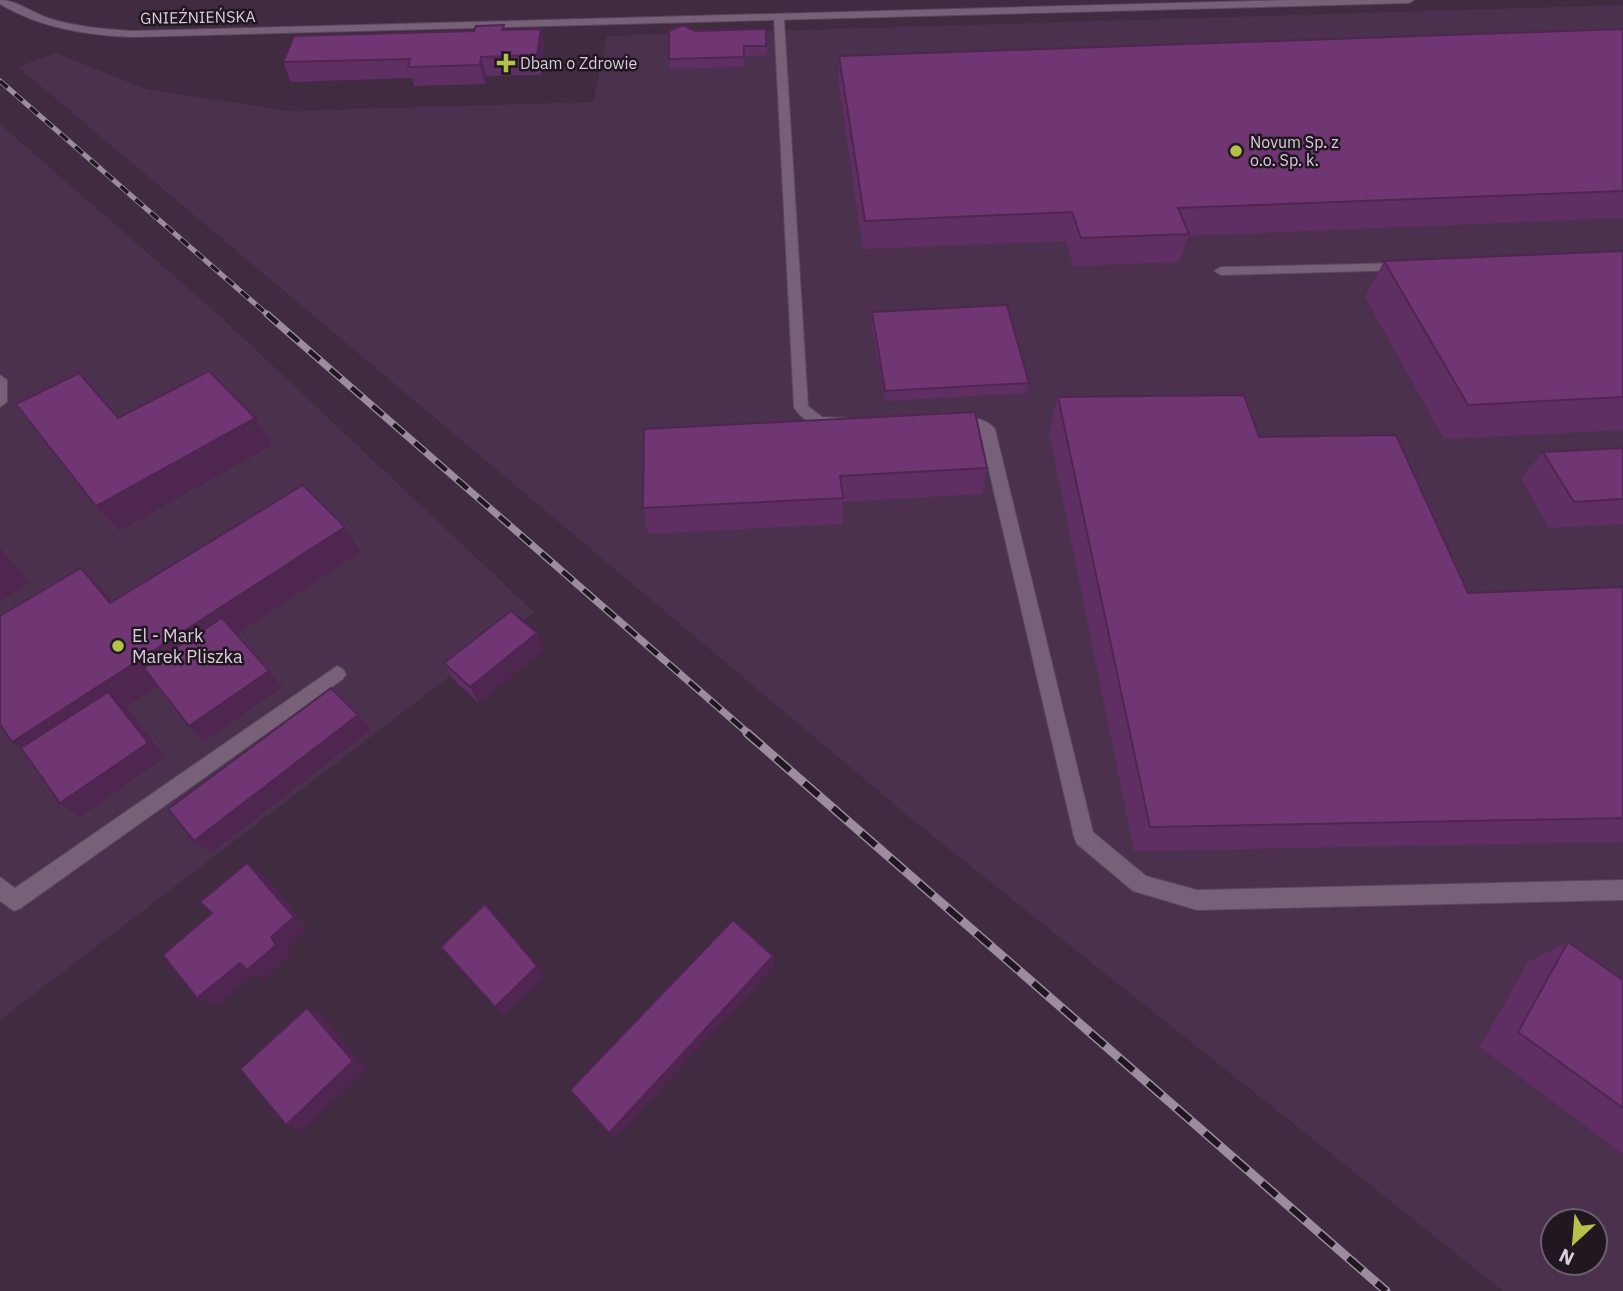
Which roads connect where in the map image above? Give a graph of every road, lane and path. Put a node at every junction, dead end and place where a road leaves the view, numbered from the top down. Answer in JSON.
{"nodes":[{"id":1,"x":1,"y":0,"type":"edge"},
{"id":2,"x":1409,"y":0,"type":"edge"},
{"id":3,"x":1149,"y":4,"type":"edge"},
{"id":4,"x":779,"y":19,"type":"junction"},
{"id":5,"x":1415,"y":267,"type":"edge"},
{"id":6,"x":1221,"y":271,"type":"dead end"},
{"id":7,"x":0,"y":380,"type":"edge"},
{"id":8,"x":0,"y":401,"type":"edge"},
{"id":9,"x":860,"y":421,"type":"edge"},
{"id":10,"x":942,"y":421,"type":"edge"},
{"id":11,"x":337,"y":674,"type":"dead end"},
{"id":12,"x":0,"y":887,"type":"edge"},
{"id":13,"x":1623,"y":890,"type":"edge"}],
"edges":[{"from":1,"to":4,"type":"street","name":"GNIEŹNIEŃSKA"},
{"from":2,"to":3,"type":"street","name":"GNIEŹNIEŃSKA"},
{"from":3,"to":4,"type":"street","name":"GNIEŹNIEŃSKA"},
{"from":4,"to":9,"type":"street"},
{"from":5,"to":6,"type":"street"},
{"from":7,"to":8,"type":"street"},
{"from":10,"to":13,"type":"street"},
{"from":11,"to":12,"type":"street"}]}
